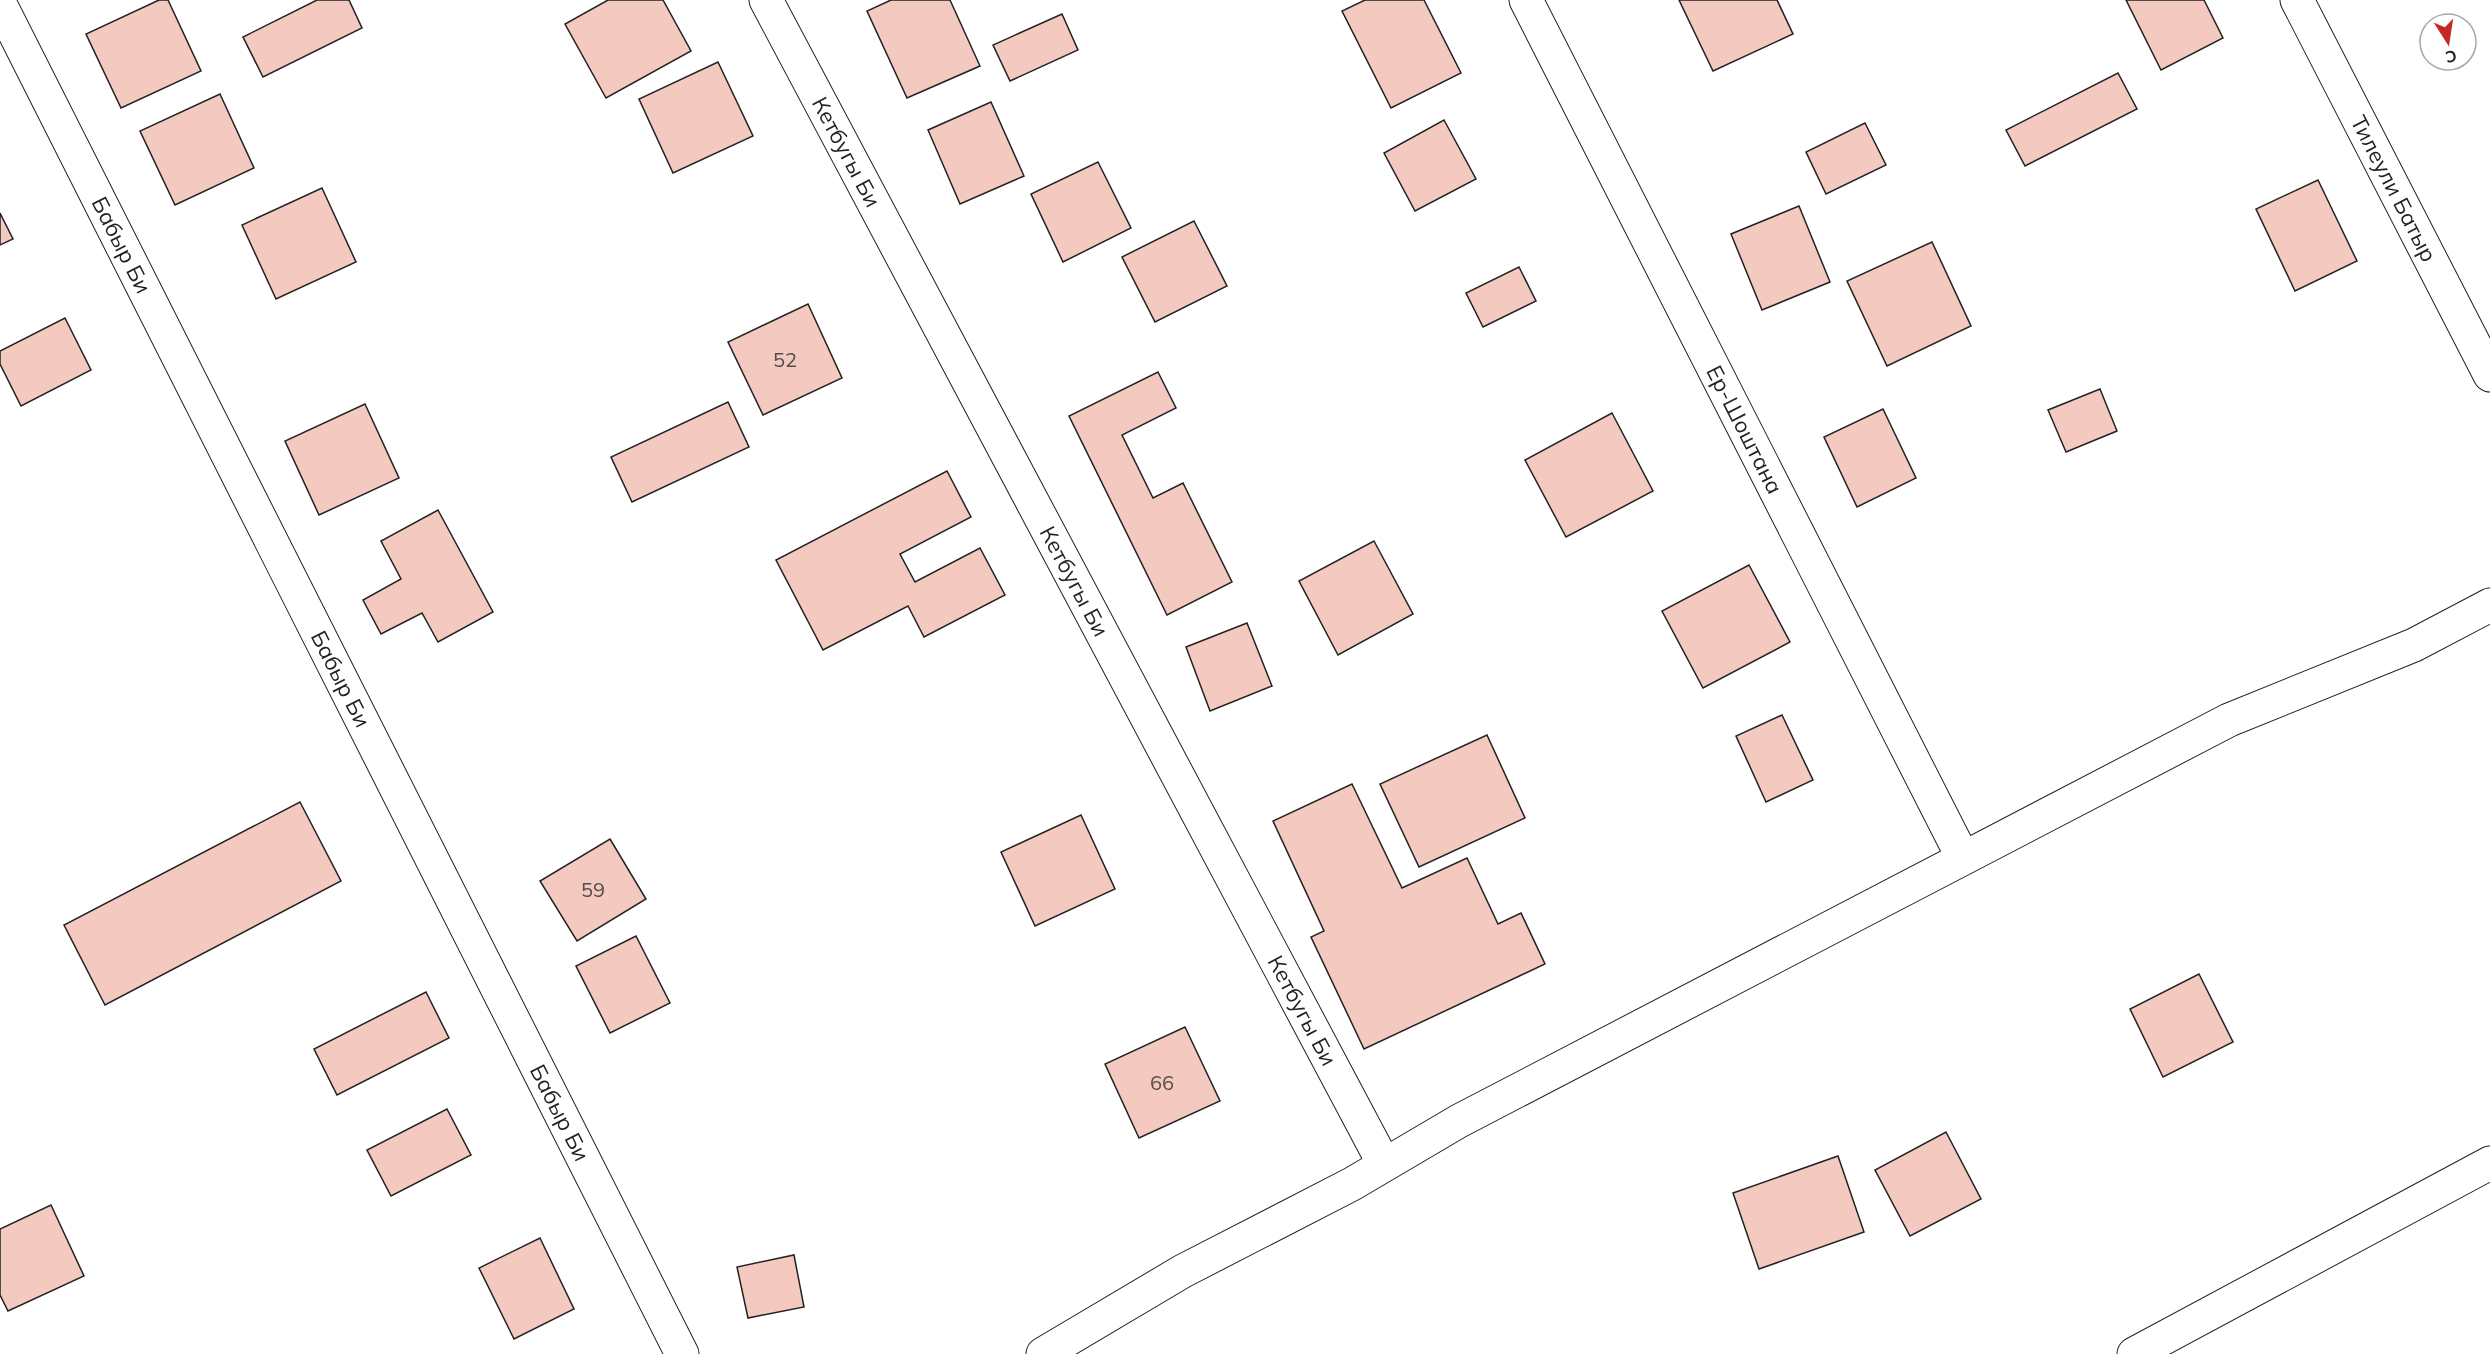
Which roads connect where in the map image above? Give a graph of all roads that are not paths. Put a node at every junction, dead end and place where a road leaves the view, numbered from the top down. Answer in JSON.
{"nodes":[{"id":1,"x":766,"y":0,"type":"edge"},
{"id":2,"x":1526,"y":0,"type":"edge"},
{"id":3,"x":2297,"y":0,"type":"edge"},
{"id":4,"x":0,"y":4,"type":"edge"},
{"id":5,"x":2490,"y":375,"type":"edge"},
{"id":6,"x":2490,"y":605,"type":"edge"},
{"id":7,"x":1963,"y":858,"type":"junction"},
{"id":8,"x":2490,"y":1163,"type":"edge"},
{"id":9,"x":1384,"y":1164,"type":"junction"},
{"id":10,"x":682,"y":1354,"type":"edge"},
{"id":11,"x":1043,"y":1354,"type":"edge"},
{"id":12,"x":2133,"y":1354,"type":"edge"}],
"edges":[{"from":1,"to":9,"type":"street","name":"Кетбугы Би"},
{"from":2,"to":7,"type":"street","name":"Ер-Шоштана"},
{"from":3,"to":5,"type":"street","name":"Тилеули Батыр"},
{"from":4,"to":10,"type":"street","name":"Бабыр Би"},
{"from":6,"to":7,"type":"street"},
{"from":7,"to":9,"type":"street"},
{"from":8,"to":12,"type":"street"},
{"from":9,"to":11,"type":"street"}]}
